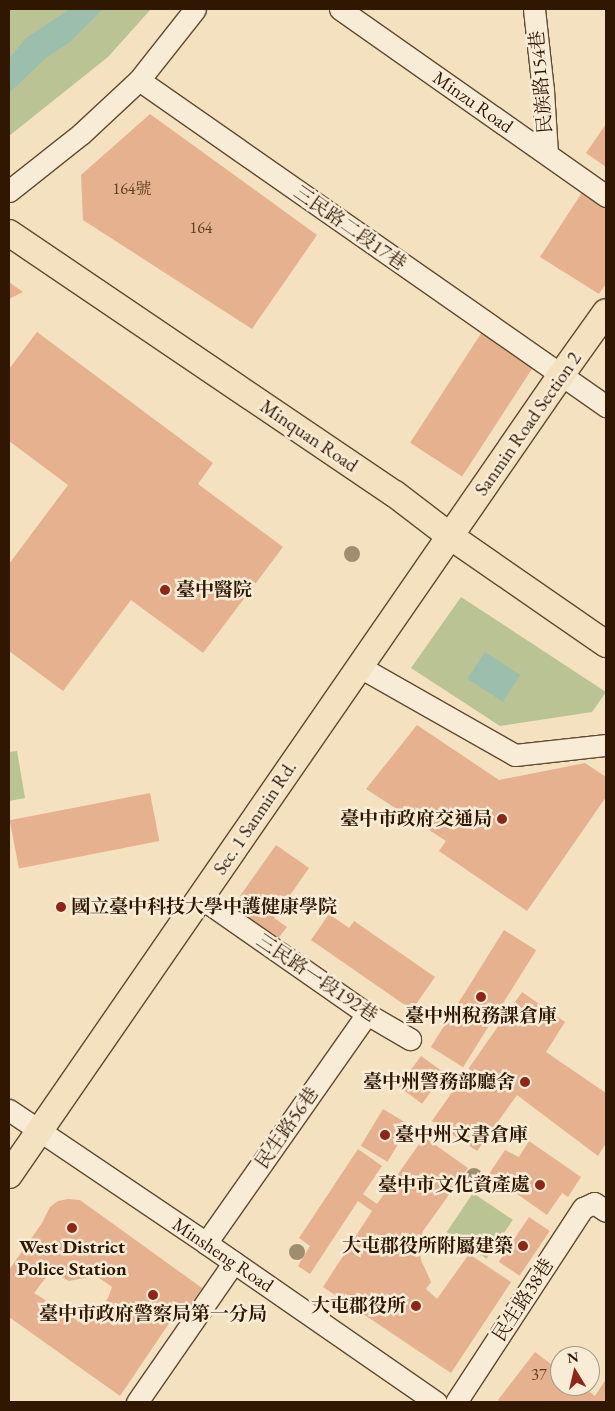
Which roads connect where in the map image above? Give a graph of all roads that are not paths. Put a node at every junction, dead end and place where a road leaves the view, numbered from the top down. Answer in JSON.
{"nodes":[{"id":1,"x":195,"y":9,"type":"edge"},
{"id":2,"x":340,"y":9,"type":"edge"},
{"id":3,"x":534,"y":9,"type":"edge"},
{"id":4,"x":139,"y":80,"type":"junction"},
{"id":5,"x":547,"y":154,"type":"junction"},
{"id":6,"x":9,"y":191,"type":"edge"},
{"id":7,"x":606,"y":196,"type":"edge"},
{"id":8,"x":9,"y":233,"type":"edge"},
{"id":9,"x":606,"y":312,"type":"edge"},
{"id":10,"x":561,"y":375,"type":"junction"},
{"id":11,"x":606,"y":406,"type":"edge"},
{"id":12,"x":450,"y":536,"type":"junction"},
{"id":13,"x":606,"y":644,"type":"edge"},
{"id":14,"x":360,"y":666,"type":"junction"},
{"id":15,"x":606,"y":745,"type":"edge"},
{"id":16,"x":201,"y":898,"type":"junction"},
{"id":17,"x":367,"y":1014,"type":"junction"},
{"id":18,"x":410,"y":1040,"type":"dead end"},
{"id":19,"x":9,"y":1110,"type":"edge"},
{"id":20,"x":39,"y":1131,"type":"junction"},
{"id":21,"x":9,"y":1175,"type":"edge"},
{"id":22,"x":600,"y":1207,"type":"edge"},
{"id":23,"x":206,"y":1243,"type":"junction"},
{"id":24,"x":234,"y":1262,"type":"junction"},
{"id":25,"x":137,"y":1402,"type":"edge"},
{"id":26,"x":436,"y":1402,"type":"edge"},
{"id":27,"x":456,"y":1402,"type":"edge"}],
"edges":[{"from":1,"to":4,"type":"street"},
{"from":2,"to":5,"type":"street","name":"Minzu Road"},
{"from":3,"to":5,"type":"street","name":"民族路154巷"},
{"from":4,"to":6,"type":"street"},
{"from":4,"to":10,"type":"street","name":"三民路二段17巷"},
{"from":5,"to":7,"type":"street","name":"Minzu Road"},
{"from":8,"to":12,"type":"main road","name":"Minquan Road"},
{"from":9,"to":10,"type":"main road","name":"Sanmin Road Section 2"},
{"from":10,"to":11,"type":"street","name":"三民路二段17巷"},
{"from":10,"to":12,"type":"main road","name":"Sanmin Road Section 2"},
{"from":12,"to":13,"type":"main road","name":"Minquan Road"},
{"from":12,"to":14,"type":"main road","name":"Sec. 1 Sanmin Rd."},
{"from":14,"to":15,"type":"street"},
{"from":14,"to":16,"type":"main road","name":"Sec. 1 Sanmin Rd."},
{"from":16,"to":17,"type":"street","name":"三民路一段192巷"},
{"from":16,"to":20,"type":"main road","name":"Sec. 1 Sanmin Rd."},
{"from":17,"to":18,"type":"street","name":"三民路一段192巷"},
{"from":17,"to":23,"type":"street","name":"民生路56巷"},
{"from":19,"to":20,"type":"street","name":"Minsheng Road"},
{"from":20,"to":21,"type":"main road","name":"Sec. 1 Sanmin Rd."},
{"from":20,"to":23,"type":"street","name":"Minsheng Road"},
{"from":22,"to":27,"type":"street","name":"民生路38巷"},
{"from":23,"to":24,"type":"street","name":"Minsheng Road"},
{"from":24,"to":25,"type":"street"},
{"from":24,"to":26,"type":"street","name":"Minsheng Road"}]}
